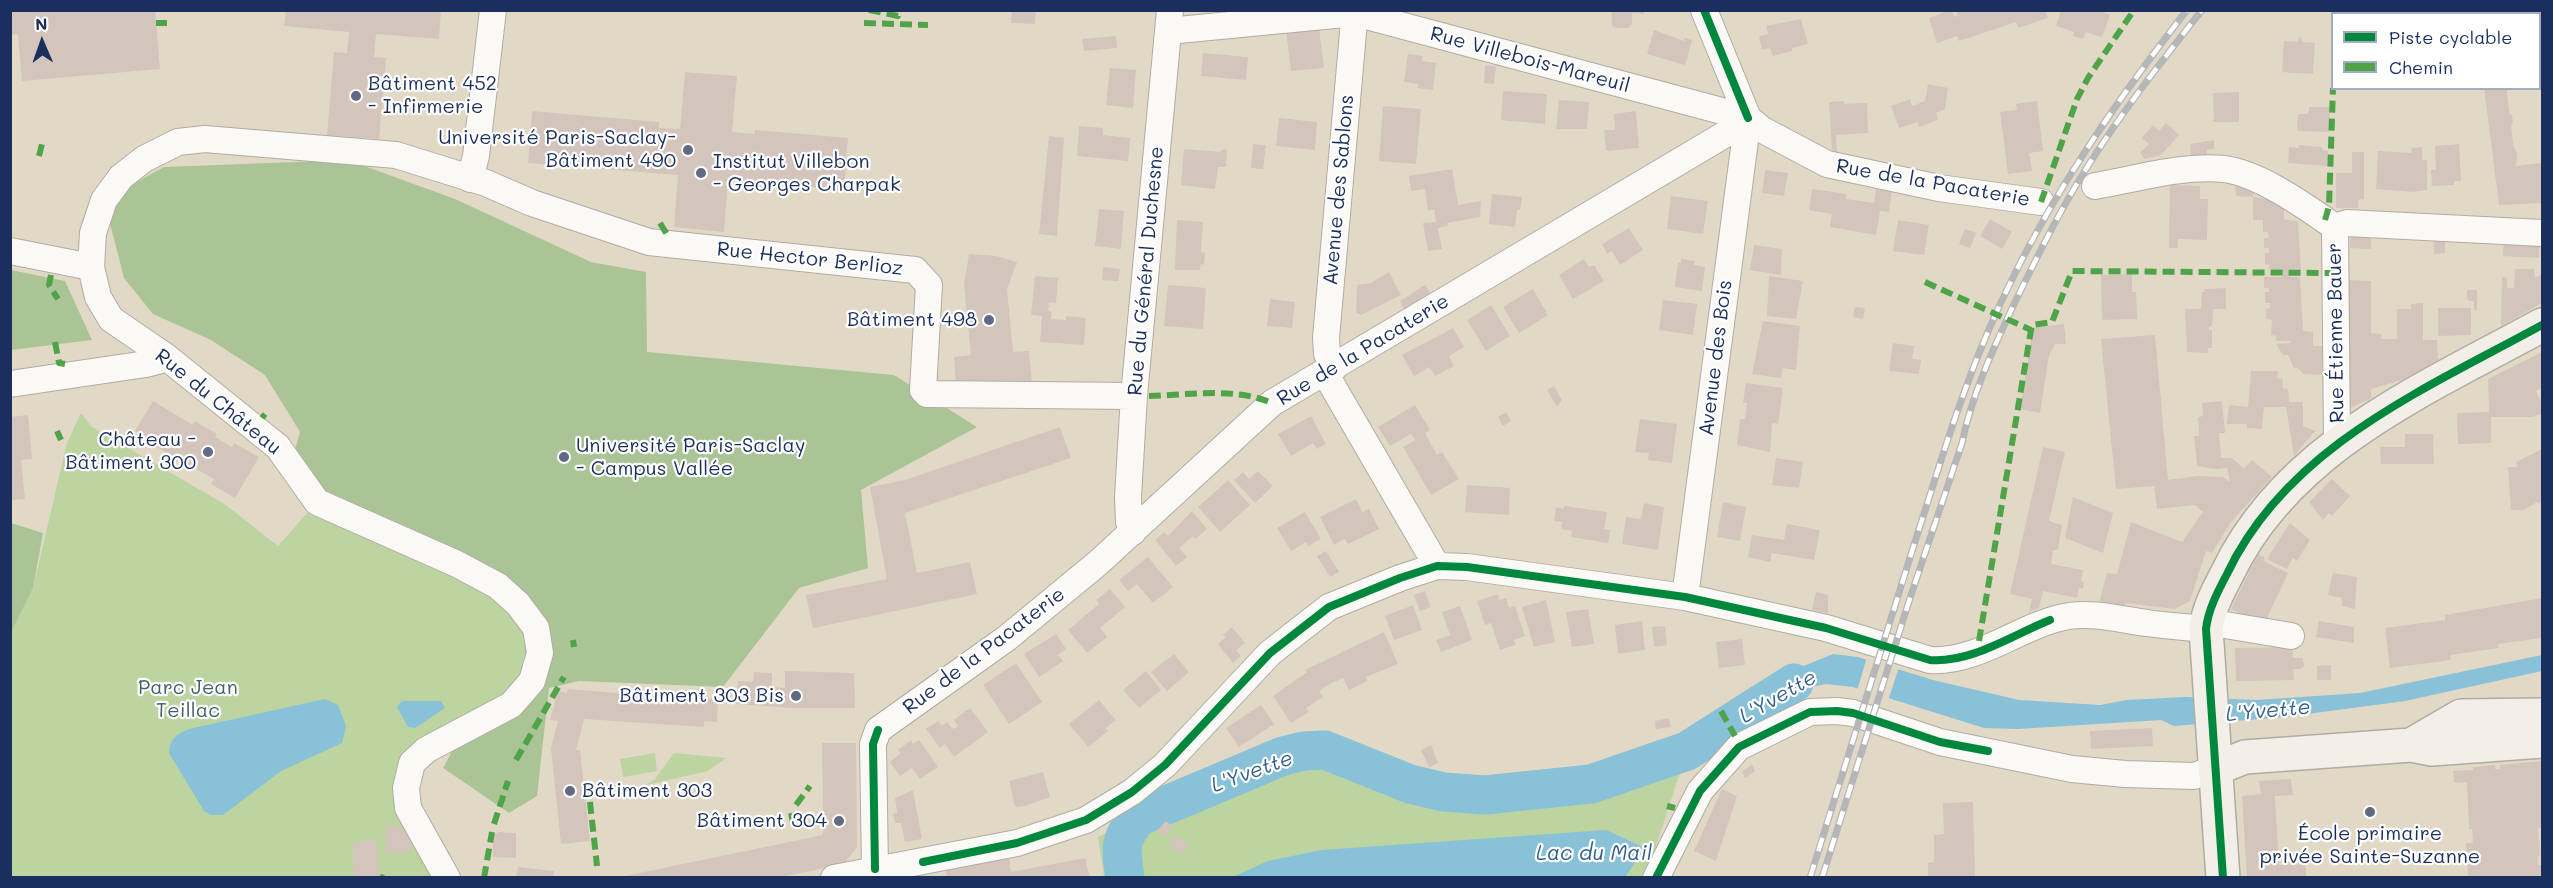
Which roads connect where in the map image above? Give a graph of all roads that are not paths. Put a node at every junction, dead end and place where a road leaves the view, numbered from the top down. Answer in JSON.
{"nodes":[{"id":1,"x":493,"y":10,"type":"edge"},
{"id":2,"x":1704,"y":10,"type":"edge"},
{"id":3,"x":1355,"y":12,"type":"edge"},
{"id":4,"x":1169,"y":21,"type":"edge"},
{"id":5,"x":1748,"y":118,"type":"junction"},
{"id":6,"x":478,"y":181,"type":"junction"},
{"id":7,"x":2095,"y":186,"type":"dead end"},
{"id":8,"x":2041,"y":202,"type":"dead end"},
{"id":9,"x":2335,"y":227,"type":"junction"},
{"id":10,"x":2542,"y":233,"type":"edge"},
{"id":11,"x":10,"y":251,"type":"edge"},
{"id":12,"x":91,"y":267,"type":"junction"},
{"id":13,"x":2542,"y":325,"type":"edge"},
{"id":14,"x":165,"y":356,"type":"junction"},
{"id":15,"x":1329,"y":370,"type":"junction"},
{"id":16,"x":10,"y":384,"type":"edge"},
{"id":17,"x":1134,"y":396,"type":"junction"},
{"id":18,"x":2337,"y":443,"type":"junction"},
{"id":19,"x":1133,"y":532,"type":"junction"},
{"id":20,"x":1437,"y":566,"type":"junction"},
{"id":21,"x":1685,"y":597,"type":"junction"},
{"id":22,"x":2206,"y":625,"type":"junction"},
{"id":23,"x":2291,"y":636,"type":"dead end"},
{"id":24,"x":2542,"y":715,"type":"edge"},
{"id":25,"x":2542,"y":741,"type":"edge"},
{"id":26,"x":2411,"y":745,"type":"junction"},
{"id":27,"x":2217,"y":768,"type":"junction"},
{"id":28,"x":875,"y":869,"type":"junction"},
{"id":29,"x":447,"y":878,"type":"edge"},
{"id":30,"x":834,"y":878,"type":"edge"},
{"id":31,"x":1656,"y":878,"type":"edge"},
{"id":32,"x":2223,"y":878,"type":"edge"}],
"edges":[{"from":1,"to":6,"type":"street"},
{"from":2,"to":5,"type":"street"},
{"from":3,"to":4,"type":"street","name":"Rue Villebois-Mareuil"},
{"from":3,"to":5,"type":"street","name":"Rue Villebois-Mareuil"},
{"from":3,"to":15,"type":"street","name":"Avenue des Sablons"},
{"from":4,"to":17,"type":"street","name":"Rue du Général Duchesne"},
{"from":5,"to":8,"type":"street","name":"Rue de la Pacaterie"},
{"from":5,"to":15,"type":"street","name":"Rue de la Pacaterie"},
{"from":5,"to":21,"type":"street","name":"Avenue des Bois"},
{"from":6,"to":12,"type":"street","name":"Rue du Château"},
{"from":6,"to":17,"type":"street","name":"Rue Hector Berlioz"},
{"from":7,"to":9,"type":"street","name":"Rue Étienne Bauer"},
{"from":9,"to":10,"type":"street"},
{"from":9,"to":18,"type":"street","name":"Rue Étienne Bauer"},
{"from":11,"to":12,"type":"street"},
{"from":12,"to":14,"type":"street","name":"Rue du Château"},
{"from":13,"to":18,"type":"main road"},
{"from":14,"to":16,"type":"street"},
{"from":14,"to":29,"type":"street","name":"Rue du Château"},
{"from":15,"to":19,"type":"street","name":"Rue de la Pacaterie"},
{"from":15,"to":20,"type":"street","name":"Avenue des Sablons"},
{"from":17,"to":19,"type":"street","name":"Rue du Général Duchesne"},
{"from":18,"to":22,"type":"main road"},
{"from":19,"to":28,"type":"street","name":"Rue de la Pacaterie"},
{"from":20,"to":21,"type":"street"},
{"from":20,"to":28,"type":"street"},
{"from":21,"to":22,"type":"street"},
{"from":22,"to":23,"type":"street"},
{"from":22,"to":27,"type":"main road"},
{"from":24,"to":26,"type":"main road"},
{"from":25,"to":26,"type":"main road"},
{"from":26,"to":27,"type":"main road"},
{"from":27,"to":31,"type":"street"},
{"from":27,"to":32,"type":"main road"},
{"from":28,"to":30,"type":"street"}]}
